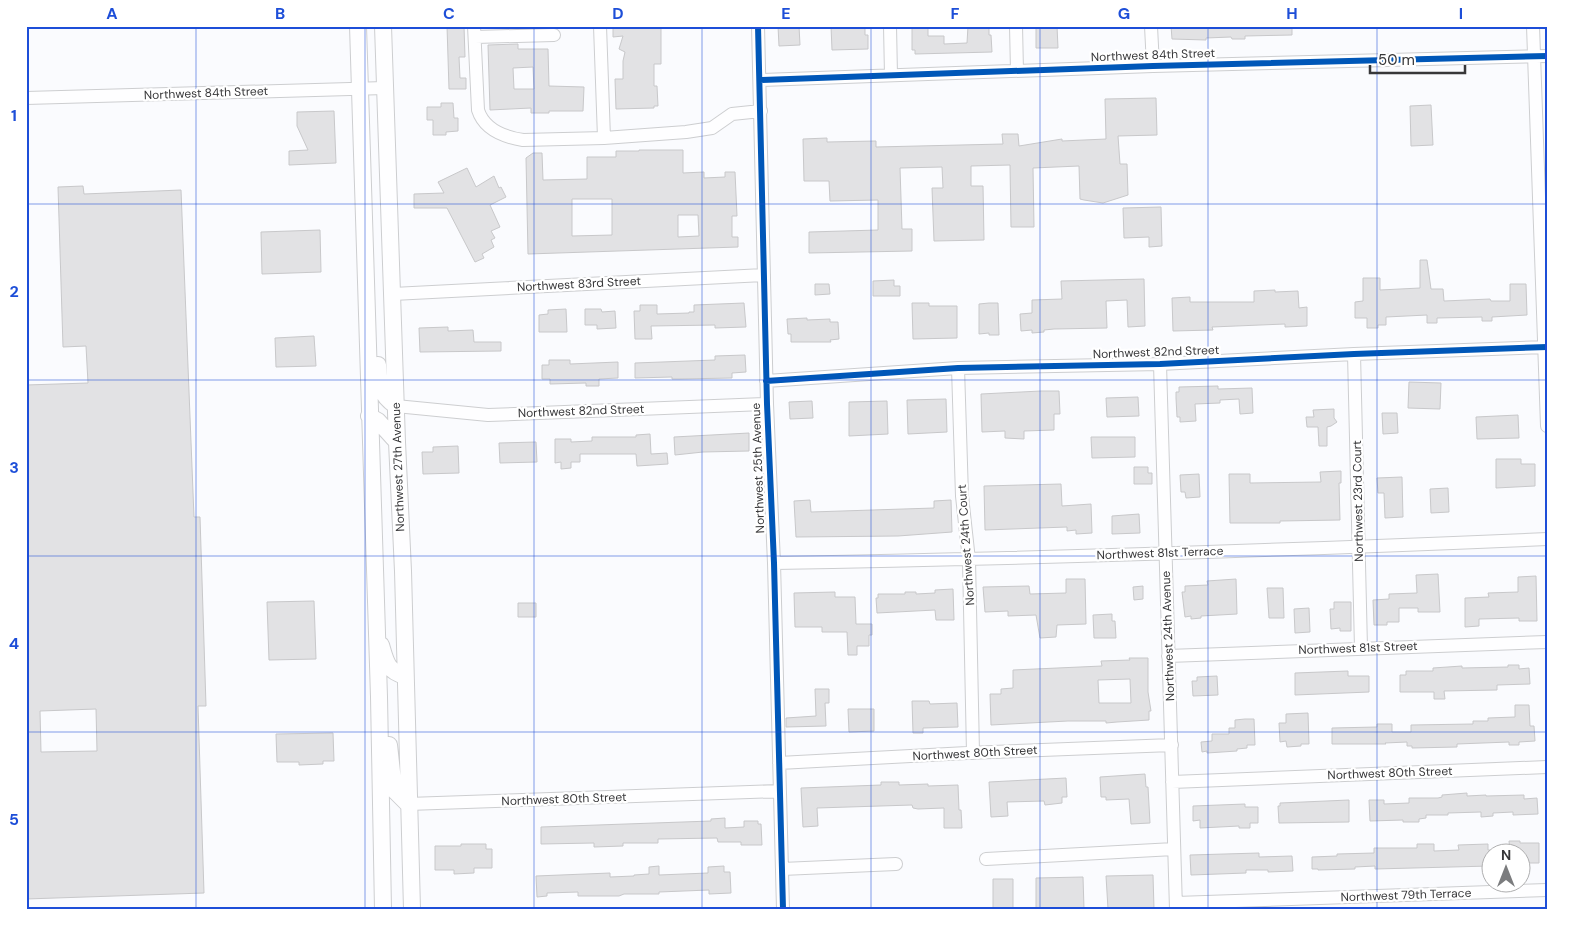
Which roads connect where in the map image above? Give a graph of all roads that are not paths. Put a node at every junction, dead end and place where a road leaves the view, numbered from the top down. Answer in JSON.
{"nodes":[{"id":1,"x":358,"y":26,"type":"edge"},
{"id":2,"x":383,"y":26,"type":"edge"},
{"id":3,"x":600,"y":26,"type":"edge"},
{"id":4,"x":758,"y":26,"type":"edge"},
{"id":5,"x":890,"y":26,"type":"edge"},
{"id":6,"x":1016,"y":26,"type":"edge"},
{"id":7,"x":1151,"y":26,"type":"edge"},
{"id":8,"x":1534,"y":26,"type":"edge"},
{"id":9,"x":475,"y":32,"type":"edge"},
{"id":10,"x":554,"y":35,"type":"dead end"},
{"id":11,"x":1541,"y":56,"type":"edge"},
{"id":12,"x":1153,"y":66,"type":"junction"},
{"id":13,"x":1017,"y":71,"type":"junction"},
{"id":14,"x":891,"y":75,"type":"junction"},
{"id":15,"x":760,"y":80,"type":"junction"},
{"id":16,"x":386,"y":88,"type":"junction"},
{"id":17,"x":360,"y":89,"type":"junction"},
{"id":18,"x":26,"y":98,"type":"edge"},
{"id":19,"x":761,"y":111,"type":"junction"},
{"id":20,"x":604,"y":138,"type":"junction"},
{"id":21,"x":1544,"y":249,"type":"edge"},
{"id":22,"x":764,"y":275,"type":"junction"},
{"id":23,"x":366,"y":276,"type":"junction"},
{"id":24,"x":393,"y":294,"type":"junction"},
{"id":25,"x":367,"y":307,"type":"junction"},
{"id":26,"x":1546,"y":347,"type":"edge"},
{"id":27,"x":1354,"y":354,"type":"junction"},
{"id":28,"x":1160,"y":364,"type":"junction"},
{"id":29,"x":958,"y":368,"type":"junction"},
{"id":30,"x":766,"y":381,"type":"junction"},
{"id":31,"x":767,"y":404,"type":"junction"},
{"id":32,"x":396,"y":406,"type":"junction"},
{"id":33,"x":370,"y":416,"type":"junction"},
{"id":34,"x":1547,"y":426,"type":"edge"},
{"id":35,"x":397,"y":442,"type":"junction"},
{"id":36,"x":1547,"y":539,"type":"edge"},
{"id":37,"x":1359,"y":547,"type":"junction"},
{"id":38,"x":1165,"y":553,"type":"junction"},
{"id":39,"x":969,"y":560,"type":"junction"},
{"id":40,"x":774,"y":563,"type":"junction"},
{"id":41,"x":377,"y":634,"type":"junction"},
{"id":42,"x":1547,"y":642,"type":"edge"},
{"id":43,"x":1361,"y":648,"type":"junction"},
{"id":44,"x":1168,"y":656,"type":"junction"},
{"id":45,"x":405,"y":676,"type":"junction"},
{"id":46,"x":379,"y":702,"type":"junction"},
{"id":47,"x":1172,"y":745,"type":"junction"},
{"id":48,"x":973,"y":753,"type":"junction"},
{"id":49,"x":779,"y":763,"type":"junction"},
{"id":50,"x":1547,"y":767,"type":"edge"},
{"id":51,"x":1172,"y":782,"type":"junction"},
{"id":52,"x":780,"y":791,"type":"junction"},
{"id":53,"x":408,"y":804,"type":"junction"},
{"id":54,"x":1174,"y":849,"type":"junction"},
{"id":55,"x":986,"y":859,"type":"dead end"},
{"id":56,"x":896,"y":864,"type":"dead end"},
{"id":57,"x":782,"y":869,"type":"junction"},
{"id":58,"x":1547,"y":890,"type":"edge"},
{"id":59,"x":1176,"y":906,"type":"edge"},
{"id":60,"x":383,"y":909,"type":"edge"},
{"id":61,"x":412,"y":909,"type":"edge"},
{"id":62,"x":783,"y":909,"type":"edge"}],
"edges":[{"from":1,"to":17,"type":"main road"},
{"from":2,"to":16,"type":"main road","name":"Northwest 27th Avenue"},
{"from":3,"to":20,"type":"street"},
{"from":4,"to":15,"type":"street","name":"Northwest 25th Avenue"},
{"from":5,"to":14,"type":"street"},
{"from":6,"to":13,"type":"street"},
{"from":7,"to":12,"type":"street"},
{"from":8,"to":11,"type":"street"},
{"from":9,"to":10,"type":"street"},
{"from":9,"to":20,"type":"street"},
{"from":11,"to":12,"type":"street","name":"Northwest 84th Street"},
{"from":11,"to":21,"type":"street"},
{"from":12,"to":13,"type":"street","name":"Northwest 84th Street"},
{"from":13,"to":14,"type":"street","name":"Northwest 84th Street"},
{"from":14,"to":15,"type":"street","name":"Northwest 84th Street"},
{"from":15,"to":19,"type":"street","name":"Northwest 25th Avenue"},
{"from":16,"to":17,"type":"street","name":"Northwest 84th Street"},
{"from":16,"to":24,"type":"main road","name":"Northwest 27th Avenue"},
{"from":17,"to":18,"type":"street","name":"Northwest 84th Street"},
{"from":17,"to":23,"type":"main road"},
{"from":19,"to":20,"type":"street"},
{"from":19,"to":22,"type":"street","name":"Northwest 25th Avenue"},
{"from":21,"to":26,"type":"street"},
{"from":22,"to":24,"type":"street","name":"Northwest 83rd Street"},
{"from":22,"to":30,"type":"street","name":"Northwest 25th Avenue"},
{"from":23,"to":24,"type":"main road"},
{"from":23,"to":25,"type":"main road"},
{"from":24,"to":32,"type":"main road","name":"Northwest 27th Avenue"},
{"from":25,"to":32,"type":"main road"},
{"from":25,"to":33,"type":"main road"},
{"from":26,"to":27,"type":"street","name":"Northwest 82nd Street"},
{"from":26,"to":34,"type":"street"},
{"from":27,"to":28,"type":"street","name":"Northwest 82nd Street"},
{"from":27,"to":37,"type":"street","name":"Northwest 23rd Court"},
{"from":28,"to":29,"type":"street","name":"Northwest 82nd Street"},
{"from":28,"to":38,"type":"street","name":"Northwest 24th Avenue"},
{"from":29,"to":30,"type":"street","name":"Northwest 82nd Street"},
{"from":29,"to":39,"type":"street","name":"Northwest 24th Court"},
{"from":30,"to":31,"type":"street","name":"Northwest 25th Avenue"},
{"from":31,"to":32,"type":"street","name":"Northwest 82nd Street"},
{"from":31,"to":40,"type":"street","name":"Northwest 25th Avenue"},
{"from":32,"to":35,"type":"main road","name":"Northwest 27th Avenue"},
{"from":33,"to":35,"type":"main road"},
{"from":33,"to":41,"type":"main road"},
{"from":35,"to":45,"type":"main road","name":"Northwest 27th Avenue"},
{"from":36,"to":37,"type":"street","name":"Northwest 81st Terrace"},
{"from":37,"to":38,"type":"street","name":"Northwest 81st Terrace"},
{"from":37,"to":43,"type":"street","name":"Northwest 23rd Court"},
{"from":38,"to":39,"type":"street","name":"Northwest 81st Terrace"},
{"from":38,"to":44,"type":"street","name":"Northwest 24th Avenue"},
{"from":39,"to":40,"type":"street","name":"Northwest 81st Terrace"},
{"from":39,"to":48,"type":"street","name":"Northwest 24th Court"},
{"from":40,"to":49,"type":"street","name":"Northwest 25th Avenue"},
{"from":41,"to":45,"type":"main road"},
{"from":41,"to":46,"type":"main road"},
{"from":42,"to":43,"type":"street","name":"Northwest 81st Street"},
{"from":43,"to":44,"type":"street","name":"Northwest 81st Street"},
{"from":44,"to":47,"type":"street","name":"Northwest 24th Avenue"},
{"from":45,"to":53,"type":"main road","name":"Northwest 27th Avenue"},
{"from":46,"to":53,"type":"main road"},
{"from":46,"to":60,"type":"main road"},
{"from":47,"to":48,"type":"street","name":"Northwest 80th Street"},
{"from":47,"to":51,"type":"street","name":"Northwest 24th Avenue"},
{"from":48,"to":49,"type":"street","name":"Northwest 80th Street"},
{"from":49,"to":52,"type":"street","name":"Northwest 25th Avenue"},
{"from":50,"to":51,"type":"street","name":"Northwest 80th Street"},
{"from":51,"to":54,"type":"street","name":"Northwest 24th Avenue"},
{"from":52,"to":53,"type":"street","name":"Northwest 80th Street"},
{"from":52,"to":57,"type":"street","name":"Northwest 25th Avenue"},
{"from":53,"to":61,"type":"main road","name":"Northwest 27th Avenue"},
{"from":54,"to":55,"type":"street"},
{"from":54,"to":59,"type":"street","name":"Northwest 24th Avenue"},
{"from":56,"to":57,"type":"street"},
{"from":57,"to":62,"type":"street","name":"Northwest 25th Avenue"},
{"from":58,"to":59,"type":"street","name":"Northwest 79th Terrace"}]}
